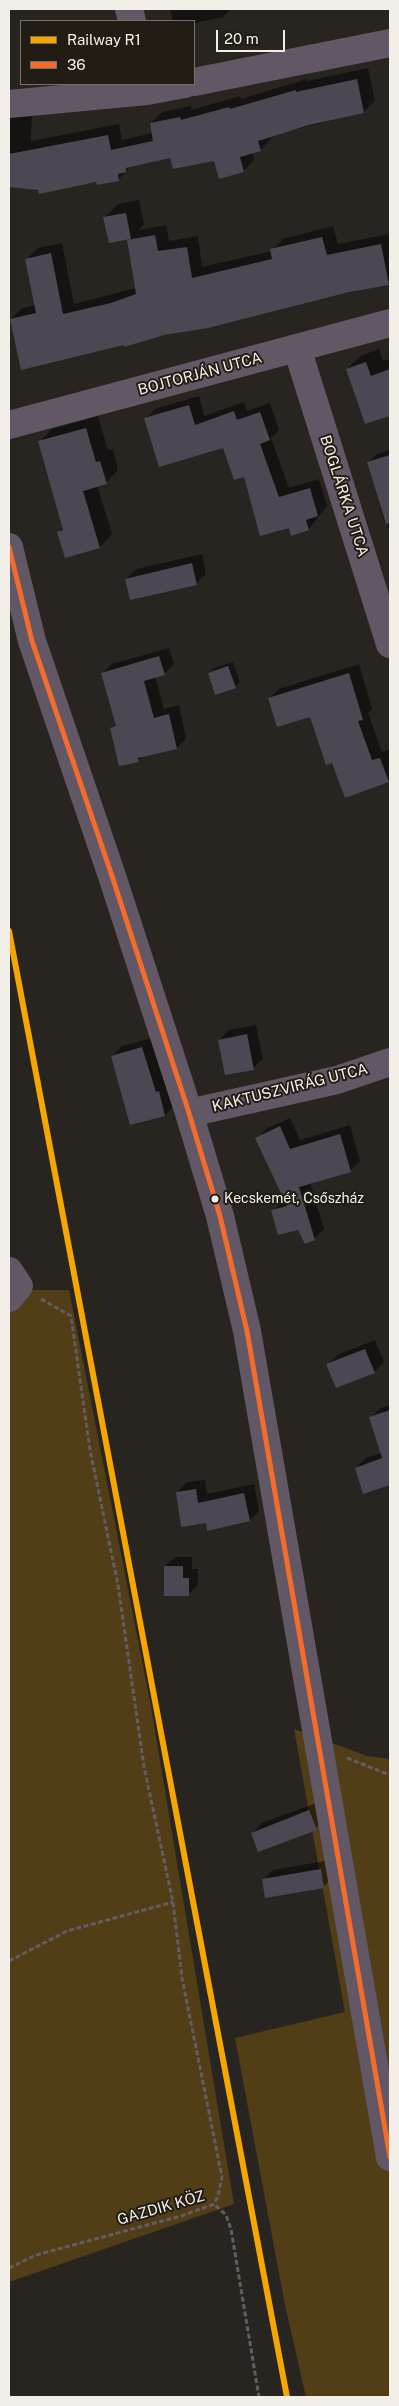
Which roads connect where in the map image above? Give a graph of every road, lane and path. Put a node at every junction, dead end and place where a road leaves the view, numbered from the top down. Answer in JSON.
{"nodes":[{"id":1,"x":390,"y":43,"type":"edge"},
{"id":2,"x":195,"y":82,"type":"edge"},
{"id":3,"x":175,"y":85,"type":"edge"},
{"id":4,"x":146,"y":88,"type":"edge"},
{"id":5,"x":9,"y":104,"type":"edge"},
{"id":6,"x":390,"y":323,"type":"edge"},
{"id":7,"x":297,"y":348,"type":"junction"},
{"id":8,"x":9,"y":424,"type":"edge"},
{"id":9,"x":9,"y":547,"type":"edge"},
{"id":10,"x":390,"y":644,"type":"edge"},
{"id":11,"x":390,"y":1062,"type":"edge"},
{"id":12,"x":189,"y":1113,"type":"junction"},
{"id":13,"x":12,"y":1285,"type":"edge"},
{"id":14,"x":318,"y":1747,"type":"junction"},
{"id":15,"x":390,"y":1775,"type":"edge"},
{"id":16,"x":173,"y":1902,"type":"junction"},
{"id":17,"x":9,"y":1961,"type":"edge"},
{"id":18,"x":390,"y":2157,"type":"edge"},
{"id":19,"x":214,"y":2204,"type":"junction"},
{"id":20,"x":9,"y":2268,"type":"edge"},
{"id":21,"x":259,"y":2397,"type":"edge"}],
"edges":[{"from":1,"to":2,"type":"street"},
{"from":3,"to":4,"type":"street"},
{"from":4,"to":5,"type":"street"},
{"from":6,"to":7,"type":"street","name":"BOJTORJÁN UTCA"},
{"from":7,"to":8,"type":"street","name":"BOJTORJÁN UTCA"},
{"from":7,"to":10,"type":"street","name":"BOGLÁRKA UTCA"},
{"from":9,"to":12,"type":"street"},
{"from":11,"to":12,"type":"street","name":"KAKTUSZVIRÁG UTCA"},
{"from":12,"to":14,"type":"street"},
{"from":13,"to":16,"type":"path"},
{"from":14,"to":15,"type":"path"},
{"from":14,"to":18,"type":"street"},
{"from":16,"to":17,"type":"path"},
{"from":16,"to":19,"type":"path"},
{"from":19,"to":20,"type":"path","name":"GAZDIK KÖZ"},
{"from":19,"to":21,"type":"path","name":"GAZDIK KÖZ"}]}
